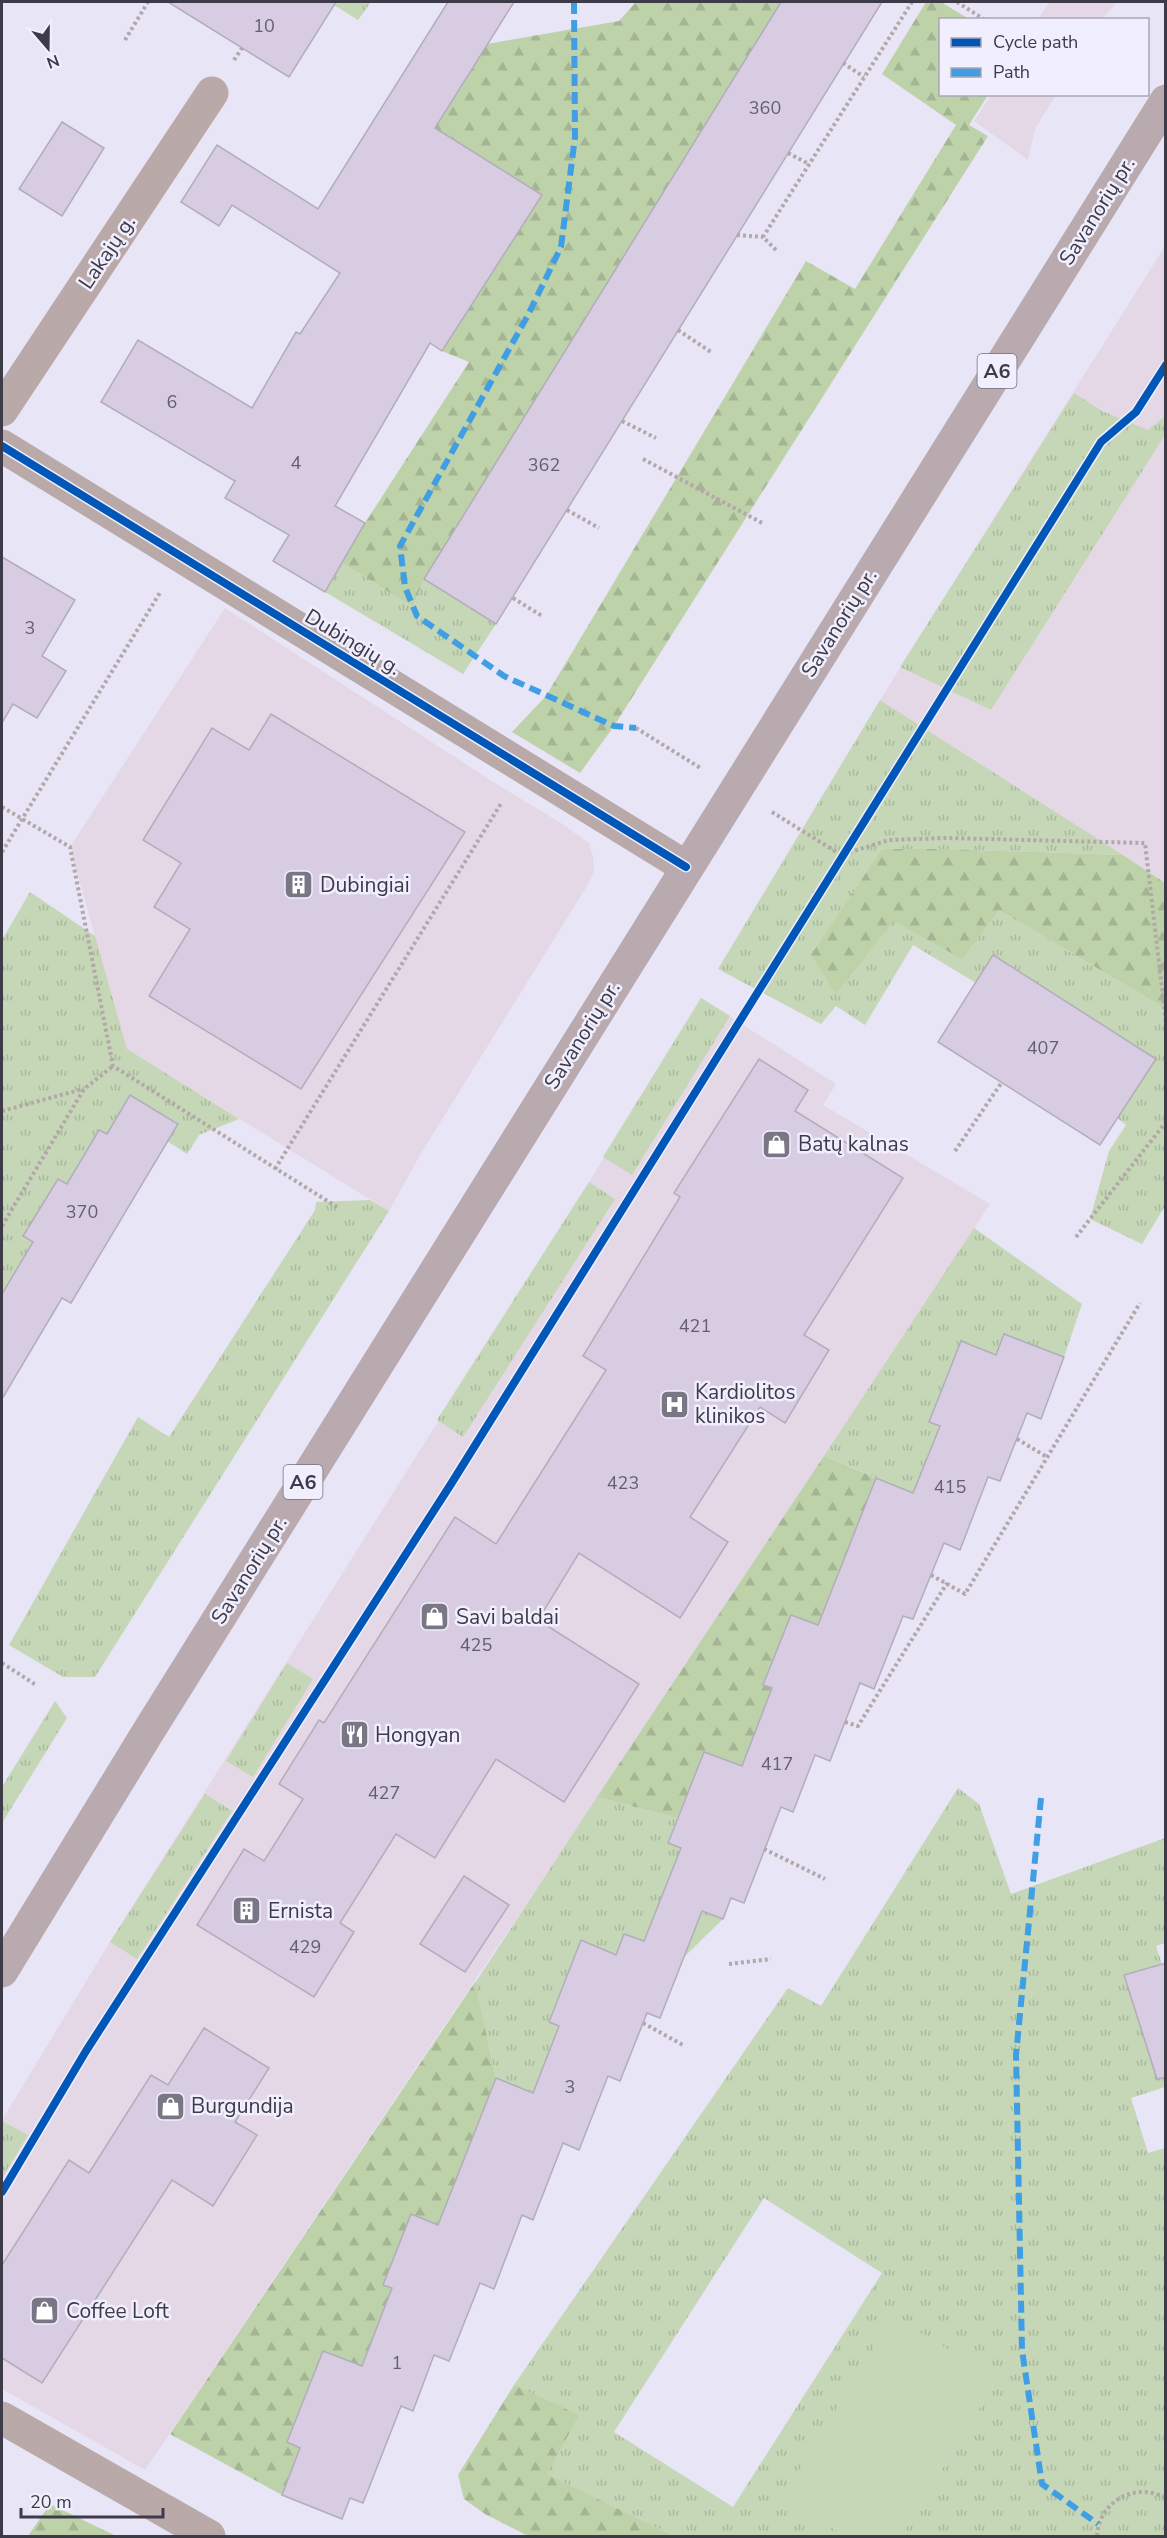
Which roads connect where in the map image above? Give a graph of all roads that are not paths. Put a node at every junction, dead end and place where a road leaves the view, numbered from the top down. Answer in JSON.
{"nodes":[{"id":1,"x":212,"y":93,"type":"dead end"},
{"id":2,"x":1166,"y":101,"type":"edge"},
{"id":3,"x":2,"y":411,"type":"edge"},
{"id":4,"x":2,"y":446,"type":"edge"},
{"id":5,"x":686,"y":867,"type":"junction"},
{"id":6,"x":2,"y":1971,"type":"edge"},
{"id":7,"x":2,"y":2418,"type":"edge"},
{"id":8,"x":209,"y":2536,"type":"edge"}],
"edges":[{"from":1,"to":3,"type":"street","name":"Lakajų g."},
{"from":2,"to":5,"type":"main road","name":"Savanorių pr.","number":"A6"},
{"from":4,"to":5,"type":"street","name":"Dubingių g."},
{"from":5,"to":6,"type":"main road","name":"Savanorių pr.","number":"A6"},
{"from":7,"to":8,"type":"street"}]}
